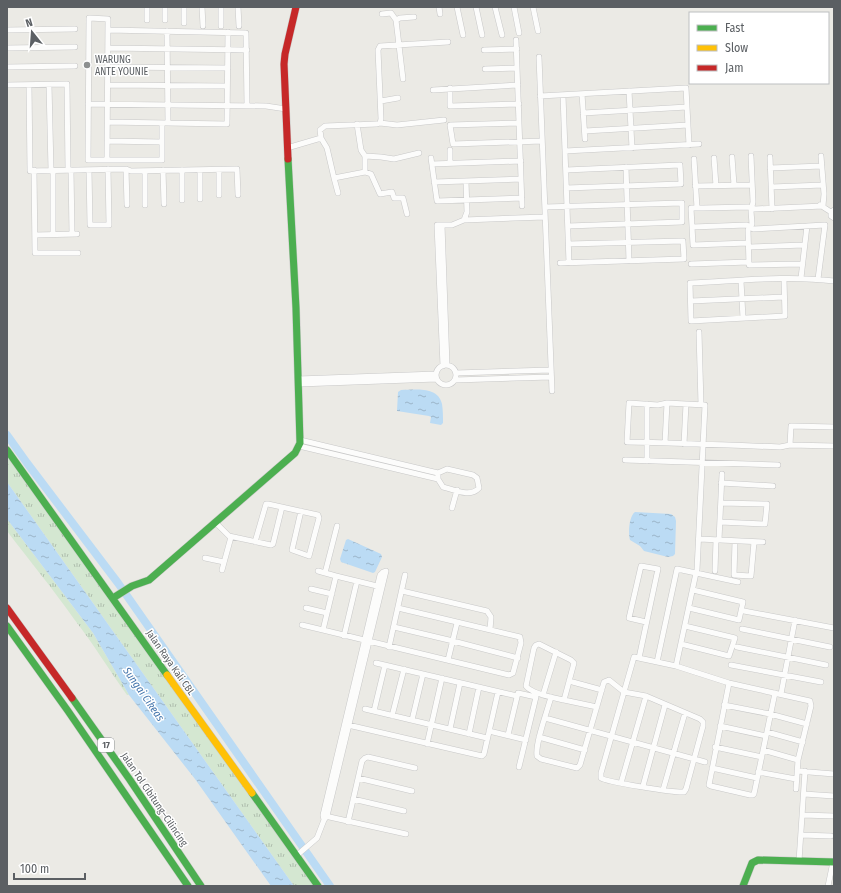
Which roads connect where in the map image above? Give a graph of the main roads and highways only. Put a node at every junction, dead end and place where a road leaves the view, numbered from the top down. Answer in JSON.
{"nodes":[{"id":1,"x":296,"y":7,"type":"edge"},
{"id":2,"x":7,"y":450,"type":"edge"},
{"id":3,"x":113,"y":598,"type":"junction"},
{"id":4,"x":7,"y":608,"type":"edge"},
{"id":5,"x":7,"y":626,"type":"edge"},
{"id":6,"x":834,"y":862,"type":"edge"},
{"id":7,"x":188,"y":886,"type":"edge"},
{"id":8,"x":201,"y":886,"type":"edge"},
{"id":9,"x":318,"y":886,"type":"edge"},
{"id":10,"x":743,"y":886,"type":"edge"}],
"edges":[{"from":1,"to":3,"type":"main road"},
{"from":2,"to":3,"type":"main road","name":"Jalan Raya Kali CBL"},
{"from":3,"to":9,"type":"main road","name":"Jalan Raya Kali CBL"},
{"from":4,"to":8,"type":"main road","name":"Jalan Tol Cibitung–Cilincing","number":"17"},
{"from":5,"to":7,"type":"main road","number":"17"},
{"from":6,"to":10,"type":"main road"}]}
